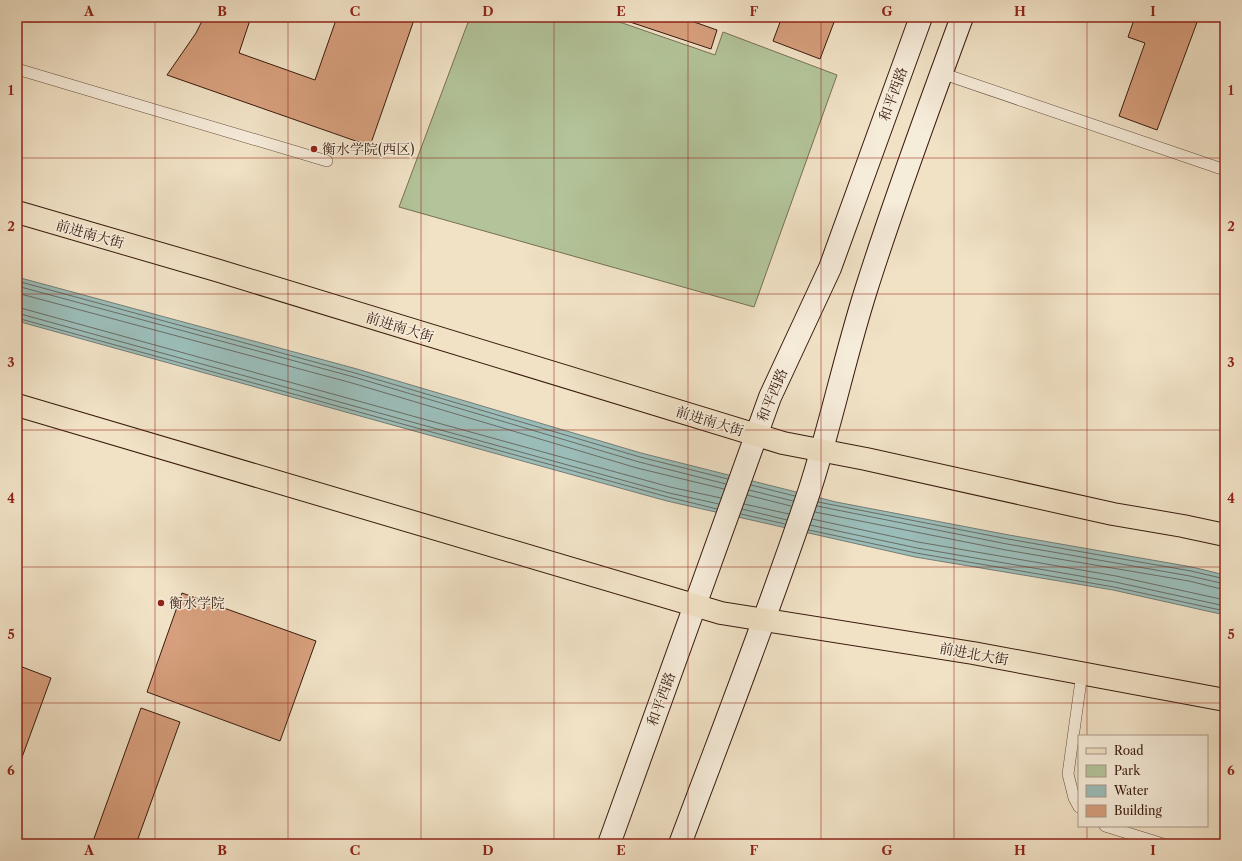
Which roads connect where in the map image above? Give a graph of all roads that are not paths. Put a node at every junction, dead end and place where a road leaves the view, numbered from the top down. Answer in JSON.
{"nodes":[{"id":1,"x":28,"y":17,"type":"edge"},
{"id":2,"x":38,"y":17,"type":"edge"},
{"id":3,"x":921,"y":17,"type":"edge"},
{"id":4,"x":962,"y":17,"type":"edge"},
{"id":5,"x":17,"y":69,"type":"edge"},
{"id":6,"x":941,"y":73,"type":"junction"},
{"id":7,"x":327,"y":160,"type":"dead end"},
{"id":8,"x":1225,"y":170,"type":"edge"},
{"id":9,"x":17,"y":212,"type":"edge"},
{"id":10,"x":17,"y":405,"type":"edge"},
{"id":11,"x":756,"y":435,"type":"junction"},
{"id":12,"x":822,"y":451,"type":"junction"},
{"id":13,"x":1225,"y":536,"type":"edge"},
{"id":14,"x":694,"y":605,"type":"junction"},
{"id":15,"x":764,"y":620,"type":"junction"},
{"id":16,"x":1082,"y":673,"type":"junction"},
{"id":17,"x":1225,"y":700,"type":"edge"},
{"id":18,"x":1078,"y":805,"type":"edge"},
{"id":19,"x":1108,"y":827,"type":"edge"},
{"id":20,"x":609,"y":844,"type":"edge"},
{"id":21,"x":680,"y":844,"type":"edge"},
{"id":22,"x":1163,"y":844,"type":"edge"}],
"edges":[{"from":1,"to":2,"type":"lane"},
{"from":3,"to":11,"type":"main road","name":"和平西路"},
{"from":4,"to":6,"type":"main road"},
{"from":5,"to":7,"type":"lane"},
{"from":6,"to":8,"type":"lane"},
{"from":6,"to":12,"type":"main road"},
{"from":9,"to":11,"type":"main road","name":"前进南大街"},
{"from":10,"to":14,"type":"main road"},
{"from":11,"to":12,"type":"main road","name":"前进南大街"},
{"from":11,"to":14,"type":"main road","name":"和平西路"},
{"from":12,"to":13,"type":"main road"},
{"from":12,"to":15,"type":"main road"},
{"from":14,"to":15,"type":"main road","name":"前进北大街"},
{"from":14,"to":20,"type":"main road","name":"和平西路"},
{"from":15,"to":16,"type":"main road","name":"前进北大街"},
{"from":15,"to":21,"type":"main road"},
{"from":16,"to":17,"type":"main road","name":"前进北大街"},
{"from":16,"to":18,"type":"lane"},
{"from":19,"to":22,"type":"lane"}]}
